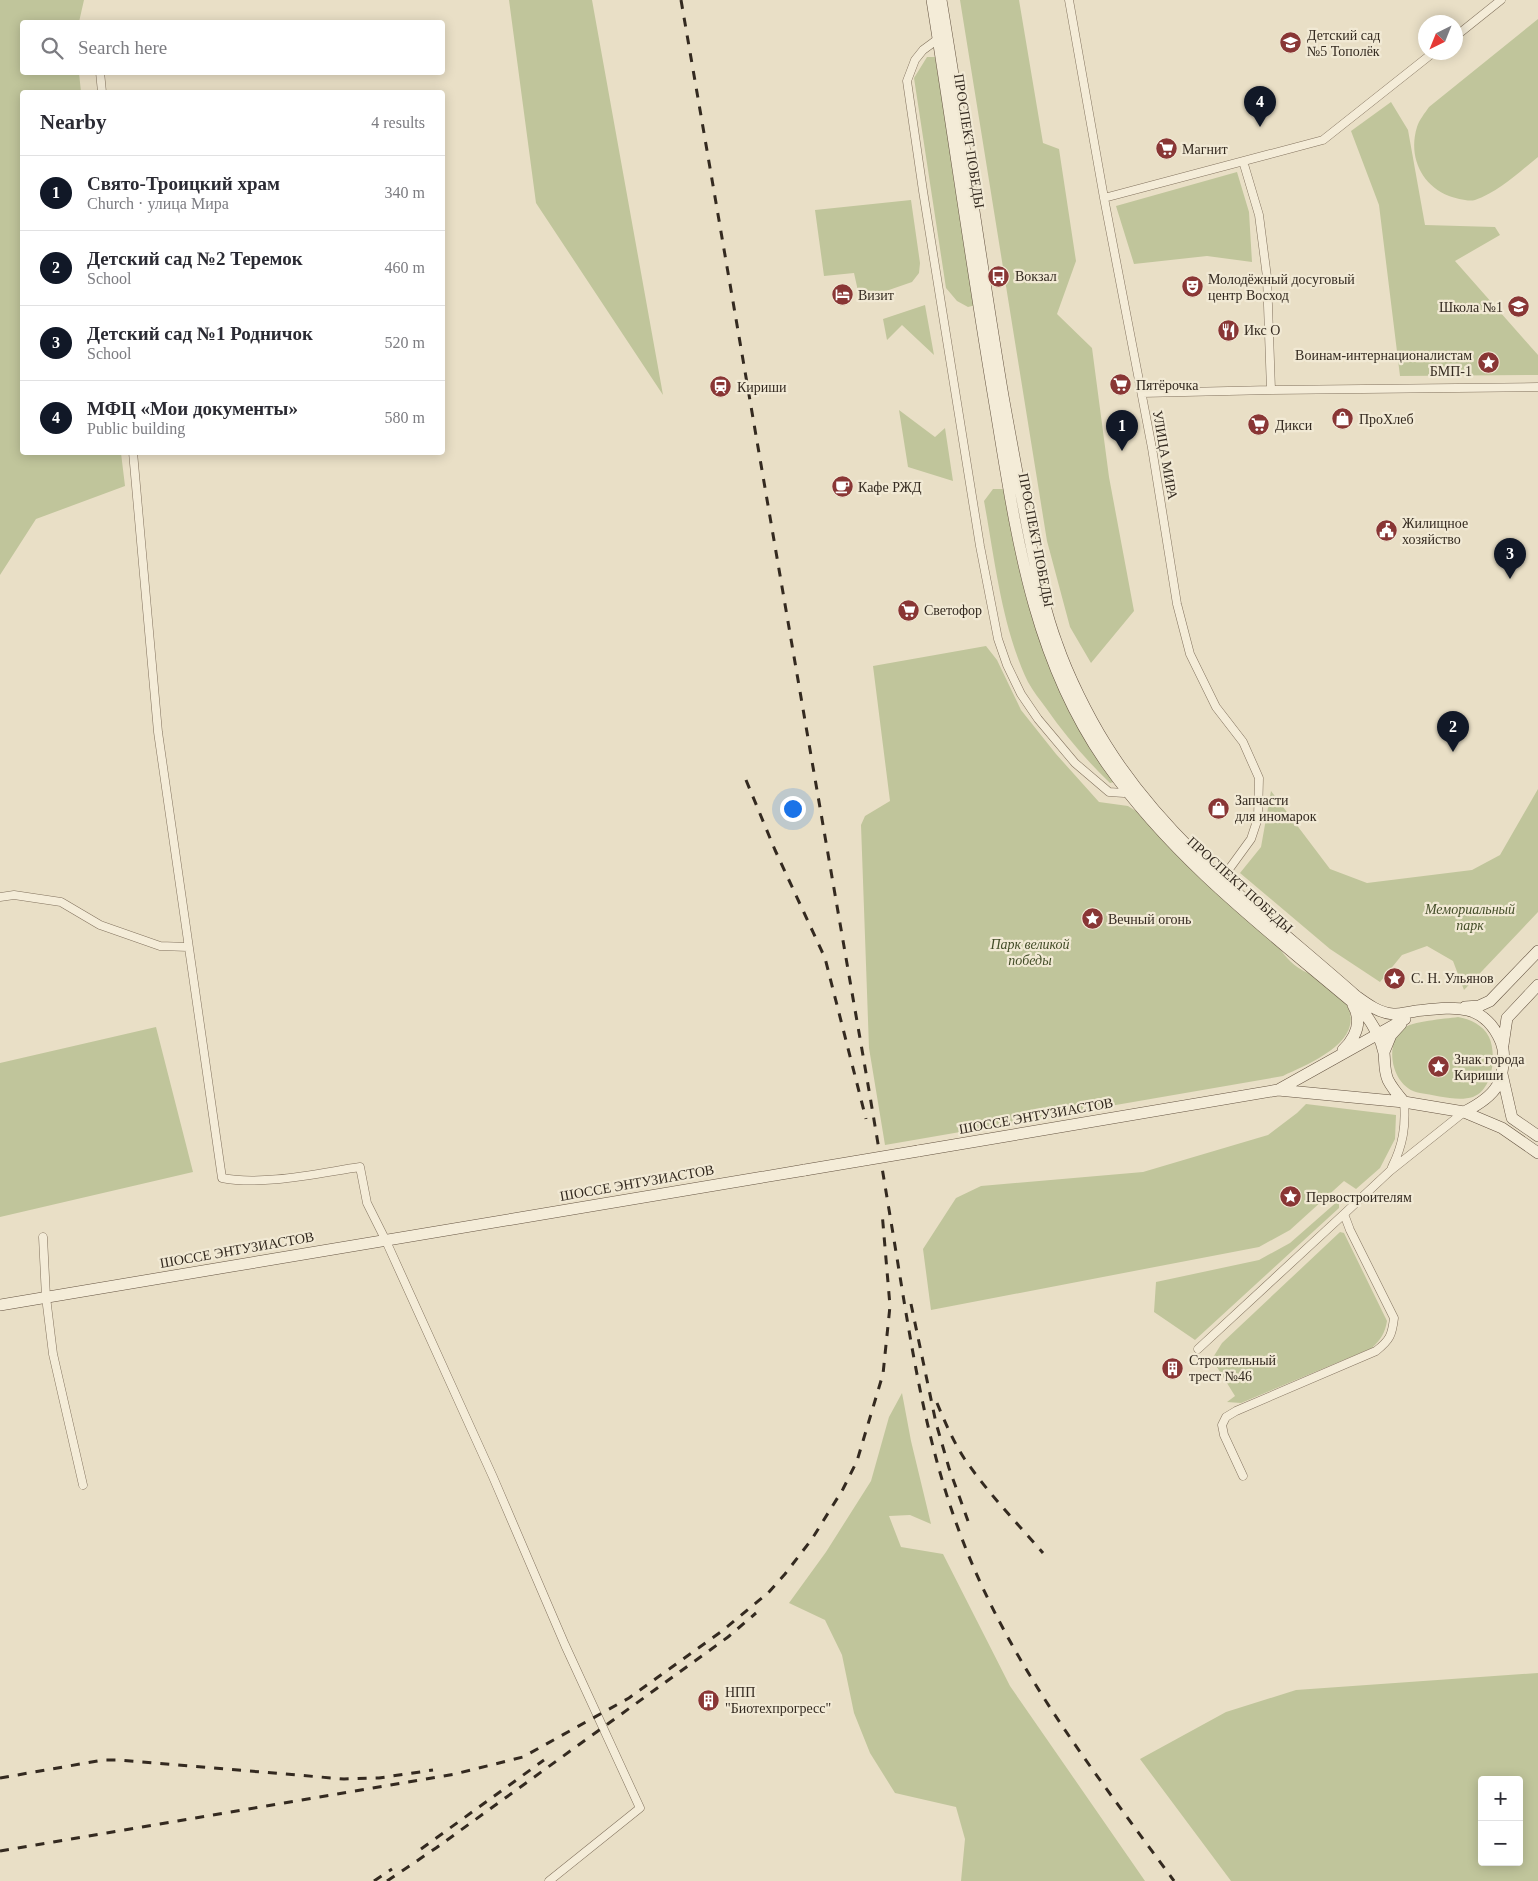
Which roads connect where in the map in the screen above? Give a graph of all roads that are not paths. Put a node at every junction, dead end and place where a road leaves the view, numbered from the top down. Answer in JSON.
{"nodes":[{"id":1,"x":932,"y":0,"type":"edge"},
{"id":2,"x":941,"y":0,"type":"edge"},
{"id":3,"x":1069,"y":0,"type":"edge"},
{"id":4,"x":1501,"y":0,"type":"edge"},
{"id":5,"x":1463,"y":30,"type":"edge"},
{"id":6,"x":938,"y":39,"type":"junction"},
{"id":7,"x":1424,"y":60,"type":"edge"},
{"id":8,"x":100,"y":75,"type":"edge"},
{"id":9,"x":102,"y":90,"type":"edge"},
{"id":10,"x":1243,"y":161,"type":"junction"},
{"id":11,"x":1104,"y":198,"type":"junction"},
{"id":12,"x":1538,"y":387,"type":"edge"},
{"id":13,"x":1271,"y":390,"type":"junction"},
{"id":14,"x":1142,"y":393,"type":"junction"},
{"id":15,"x":133,"y":455,"type":"edge"},
{"id":16,"x":1128,"y":791,"type":"junction"},
{"id":17,"x":1219,"y":883,"type":"junction"},
{"id":18,"x":0,"y":897,"type":"edge"},
{"id":19,"x":188,"y":947,"type":"junction"},
{"id":20,"x":1538,"y":951,"type":"edge"},
{"id":21,"x":1538,"y":985,"type":"edge"},
{"id":22,"x":1353,"y":998,"type":"junction"},
{"id":23,"x":1460,"y":1008,"type":"junction"},
{"id":24,"x":1426,"y":1010,"type":"junction"},
{"id":25,"x":1405,"y":1019,"type":"junction"},
{"id":26,"x":1377,"y":1035,"type":"junction"},
{"id":27,"x":1503,"y":1047,"type":"junction"},
{"id":28,"x":1384,"y":1052,"type":"junction"},
{"id":29,"x":1338,"y":1056,"type":"junction"},
{"id":30,"x":1502,"y":1074,"type":"junction"},
{"id":31,"x":1278,"y":1090,"type":"junction"},
{"id":32,"x":1404,"y":1102,"type":"junction"},
{"id":33,"x":1464,"y":1112,"type":"junction"},
{"id":34,"x":1538,"y":1136,"type":"edge"},
{"id":35,"x":1538,"y":1153,"type":"edge"},
{"id":36,"x":1390,"y":1170,"type":"junction"},
{"id":37,"x":1344,"y":1214,"type":"junction"},
{"id":38,"x":43,"y":1237,"type":"dead end"},
{"id":39,"x":386,"y":1241,"type":"junction"},
{"id":40,"x":46,"y":1297,"type":"junction"},
{"id":41,"x":0,"y":1305,"type":"edge"},
{"id":42,"x":1198,"y":1349,"type":"dead end"},
{"id":43,"x":1243,"y":1476,"type":"dead end"},
{"id":44,"x":83,"y":1484,"type":"dead end"},
{"id":45,"x":549,"y":1881,"type":"edge"}],
"edges":[{"from":1,"to":6,"type":"main road","name":"ПРОСПЕКТ ПОБЕДЫ"},
{"from":2,"to":17,"type":"main road","name":"ПРОСПЕКТ ПОБЕДЫ"},
{"from":3,"to":11,"type":"street","name":"УЛИЦА МИРА"},
{"from":4,"to":5,"type":"street"},
{"from":6,"to":16,"type":"main road","name":"ПРОСПЕКТ ПОБЕДЫ"},
{"from":6,"to":16,"type":"street"},
{"from":7,"to":10,"type":"street"},
{"from":8,"to":9,"type":"street"},
{"from":10,"to":11,"type":"street"},
{"from":10,"to":13,"type":"street"},
{"from":11,"to":14,"type":"street","name":"УЛИЦА МИРА"},
{"from":12,"to":13,"type":"street"},
{"from":13,"to":14,"type":"street"},
{"from":14,"to":17,"type":"street","name":"УЛИЦА МИРА"},
{"from":15,"to":19,"type":"street"},
{"from":16,"to":17,"type":"main road","name":"ПРОСПЕКТ ПОБЕДЫ"},
{"from":17,"to":22,"type":"main road","name":"ПРОСПЕКТ ПОБЕДЫ"},
{"from":18,"to":19,"type":"street"},
{"from":19,"to":39,"type":"street"},
{"from":20,"to":23,"type":"main road"},
{"from":21,"to":27,"type":"main road"},
{"from":22,"to":24,"type":"main road"},
{"from":22,"to":26,"type":"main road"},
{"from":22,"to":29,"type":"main road"},
{"from":23,"to":24,"type":"main road"},
{"from":23,"to":27,"type":"main road"},
{"from":24,"to":25,"type":"main road"},
{"from":25,"to":26,"type":"main road"},
{"from":25,"to":28,"type":"main road"},
{"from":26,"to":28,"type":"main road"},
{"from":26,"to":29,"type":"main road"},
{"from":27,"to":30,"type":"main road"},
{"from":28,"to":32,"type":"main road"},
{"from":29,"to":31,"type":"main road"},
{"from":30,"to":33,"type":"main road"},
{"from":30,"to":34,"type":"main road"},
{"from":31,"to":32,"type":"main road"},
{"from":31,"to":39,"type":"main road","name":"ШОССЕ ЭНТУЗИАСТОВ","bridge":true},
{"from":32,"to":33,"type":"main road"},
{"from":32,"to":36,"type":"street"},
{"from":33,"to":35,"type":"main road"},
{"from":33,"to":36,"type":"street"},
{"from":36,"to":37,"type":"street"},
{"from":37,"to":42,"type":"street"},
{"from":37,"to":43,"type":"street"},
{"from":38,"to":40,"type":"street"},
{"from":39,"to":40,"type":"main road","name":"ШОССЕ ЭНТУЗИАСТОВ"},
{"from":39,"to":45,"type":"street"},
{"from":40,"to":41,"type":"main road","name":"ШОССЕ ЭНТУЗИАСТОВ"},
{"from":40,"to":44,"type":"street"}]}
